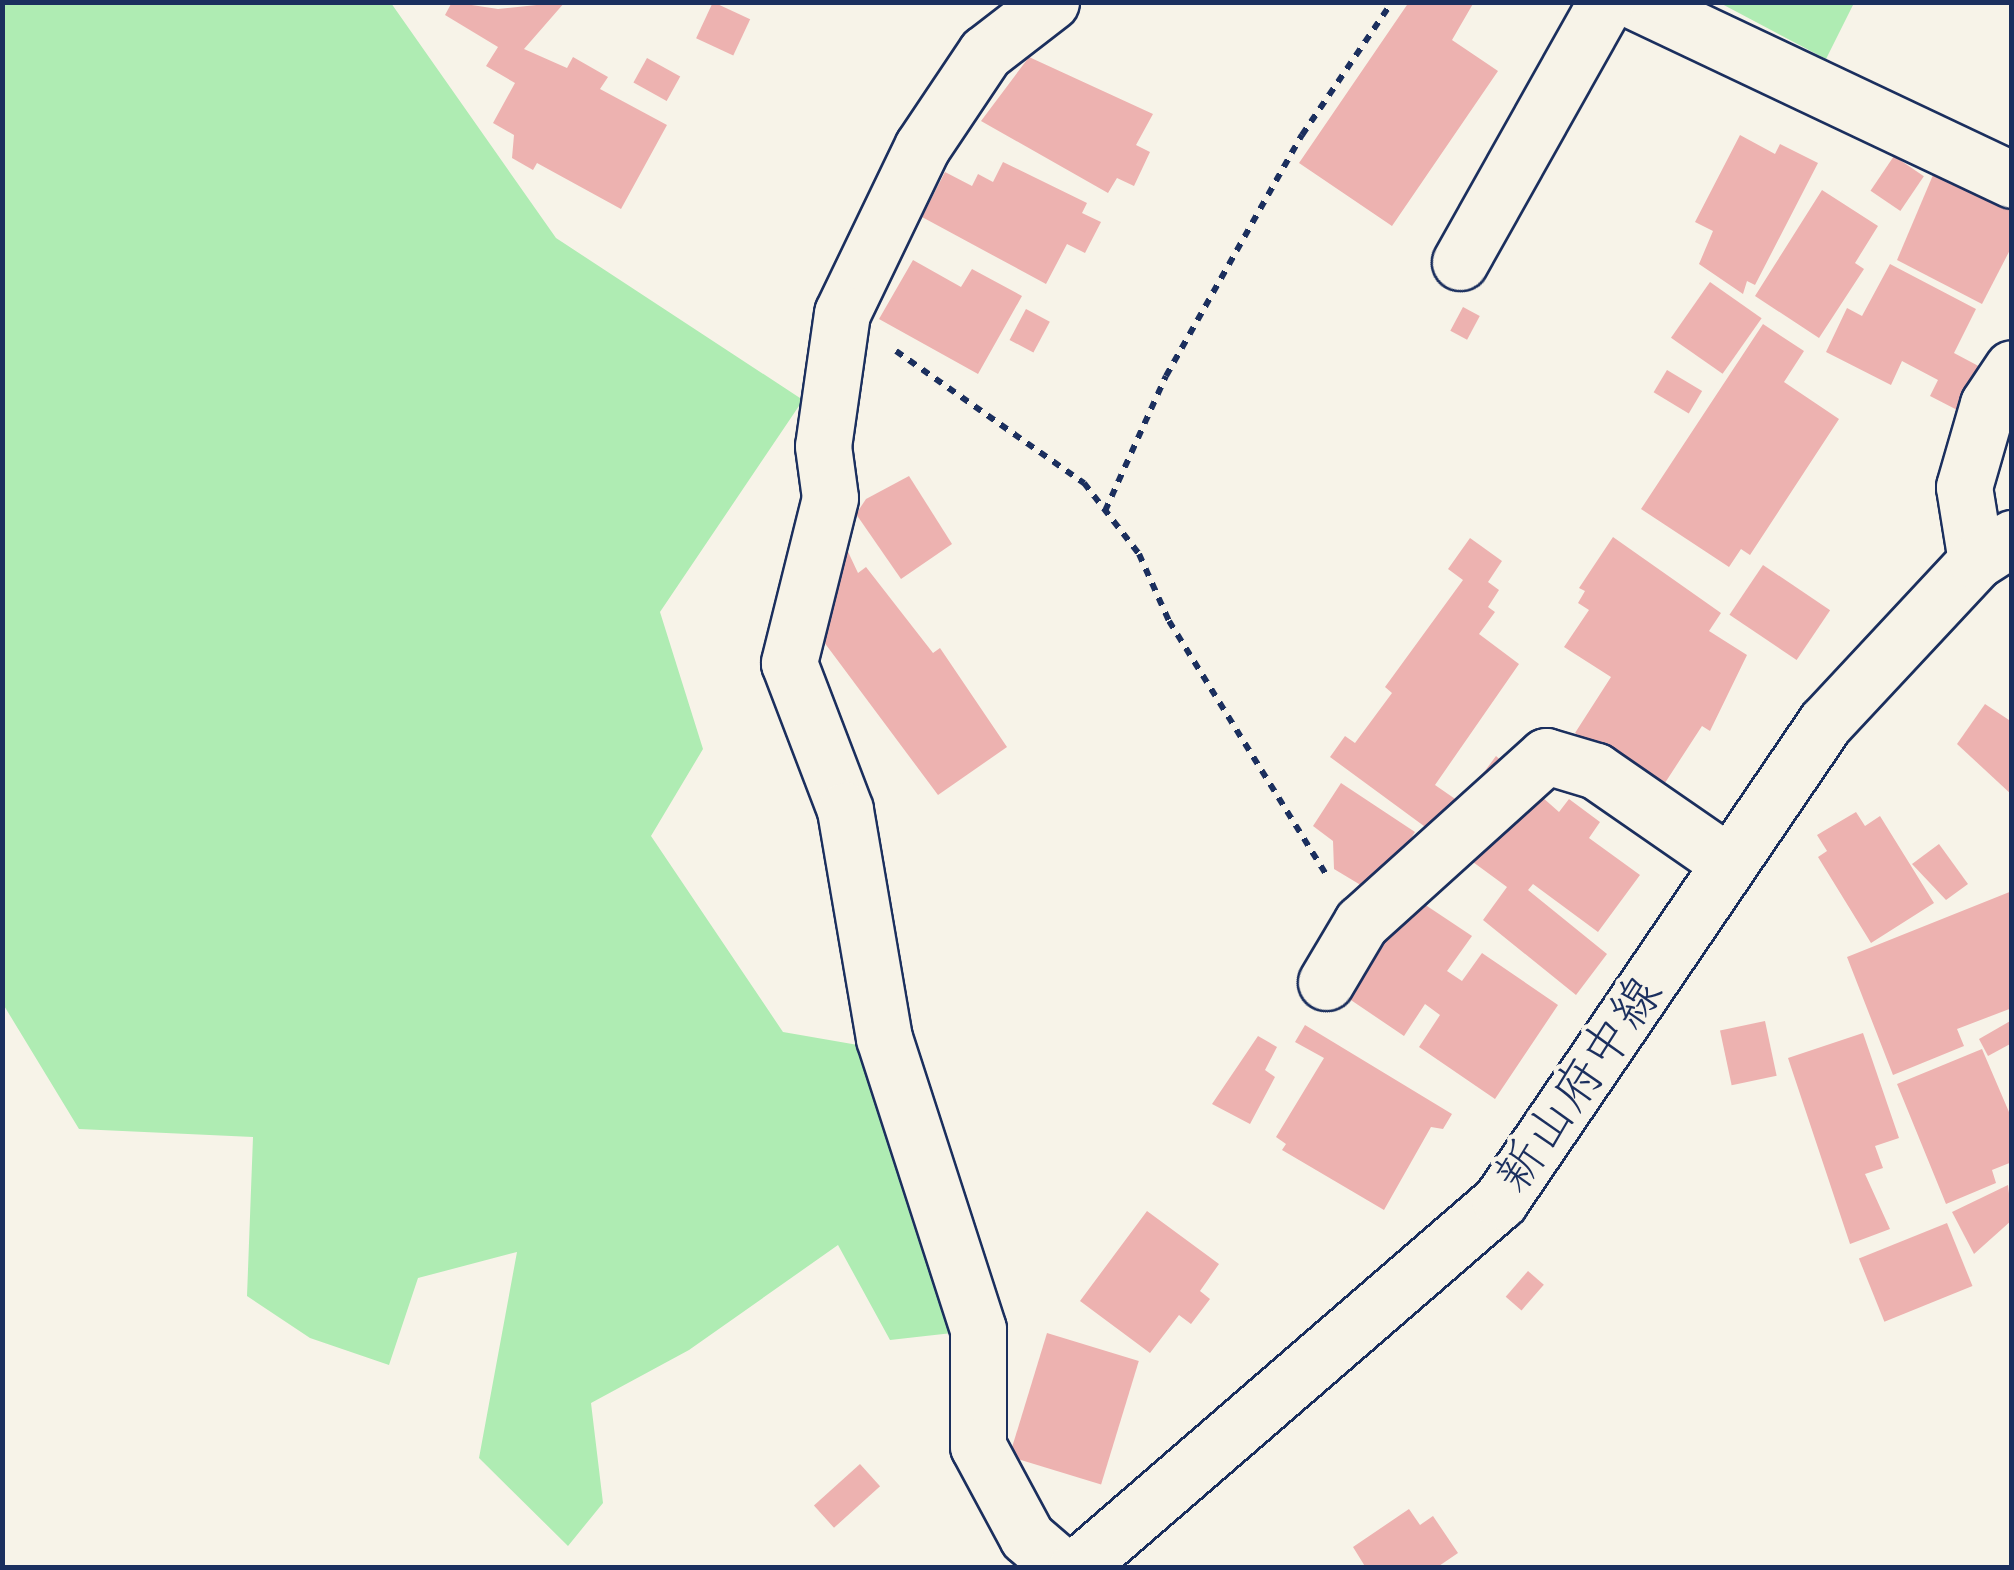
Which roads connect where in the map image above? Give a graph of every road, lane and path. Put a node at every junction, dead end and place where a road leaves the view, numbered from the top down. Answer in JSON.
{"nodes":[{"id":1,"x":1051,"y":2,"type":"edge"},
{"id":2,"x":1392,"y":2,"type":"edge"},
{"id":3,"x":1606,"y":2,"type":"edge"},
{"id":4,"x":1636,"y":2,"type":"edge"},
{"id":5,"x":2012,"y":180,"type":"edge"},
{"id":6,"x":1460,"y":262,"type":"dead end"},
{"id":7,"x":842,"y":313,"type":"junction"},
{"id":8,"x":2012,"y":368,"type":"edge"},
{"id":9,"x":1105,"y":511,"type":"junction"},
{"id":10,"x":1994,"y":549,"type":"edge"},
{"id":11,"x":1730,"y":863,"type":"junction"},
{"id":12,"x":1361,"y":922,"type":"junction"},
{"id":13,"x":1326,"y":982,"type":"dead end"},
{"id":14,"x":1063,"y":1568,"type":"edge"},
{"id":15,"x":1076,"y":1568,"type":"edge"}],
"edges":[{"from":1,"to":7,"type":"street"},
{"from":2,"to":9,"type":"path"},
{"from":3,"to":6,"type":"street"},
{"from":4,"to":5,"type":"street"},
{"from":7,"to":9,"type":"path"},
{"from":7,"to":14,"type":"street"},
{"from":8,"to":10,"type":"street"},
{"from":9,"to":12,"type":"path"},
{"from":10,"to":11,"type":"street","name":"新山府中線"},
{"from":11,"to":12,"type":"street"},
{"from":11,"to":15,"type":"street","name":"新山府中線"},
{"from":12,"to":13,"type":"street"}]}
